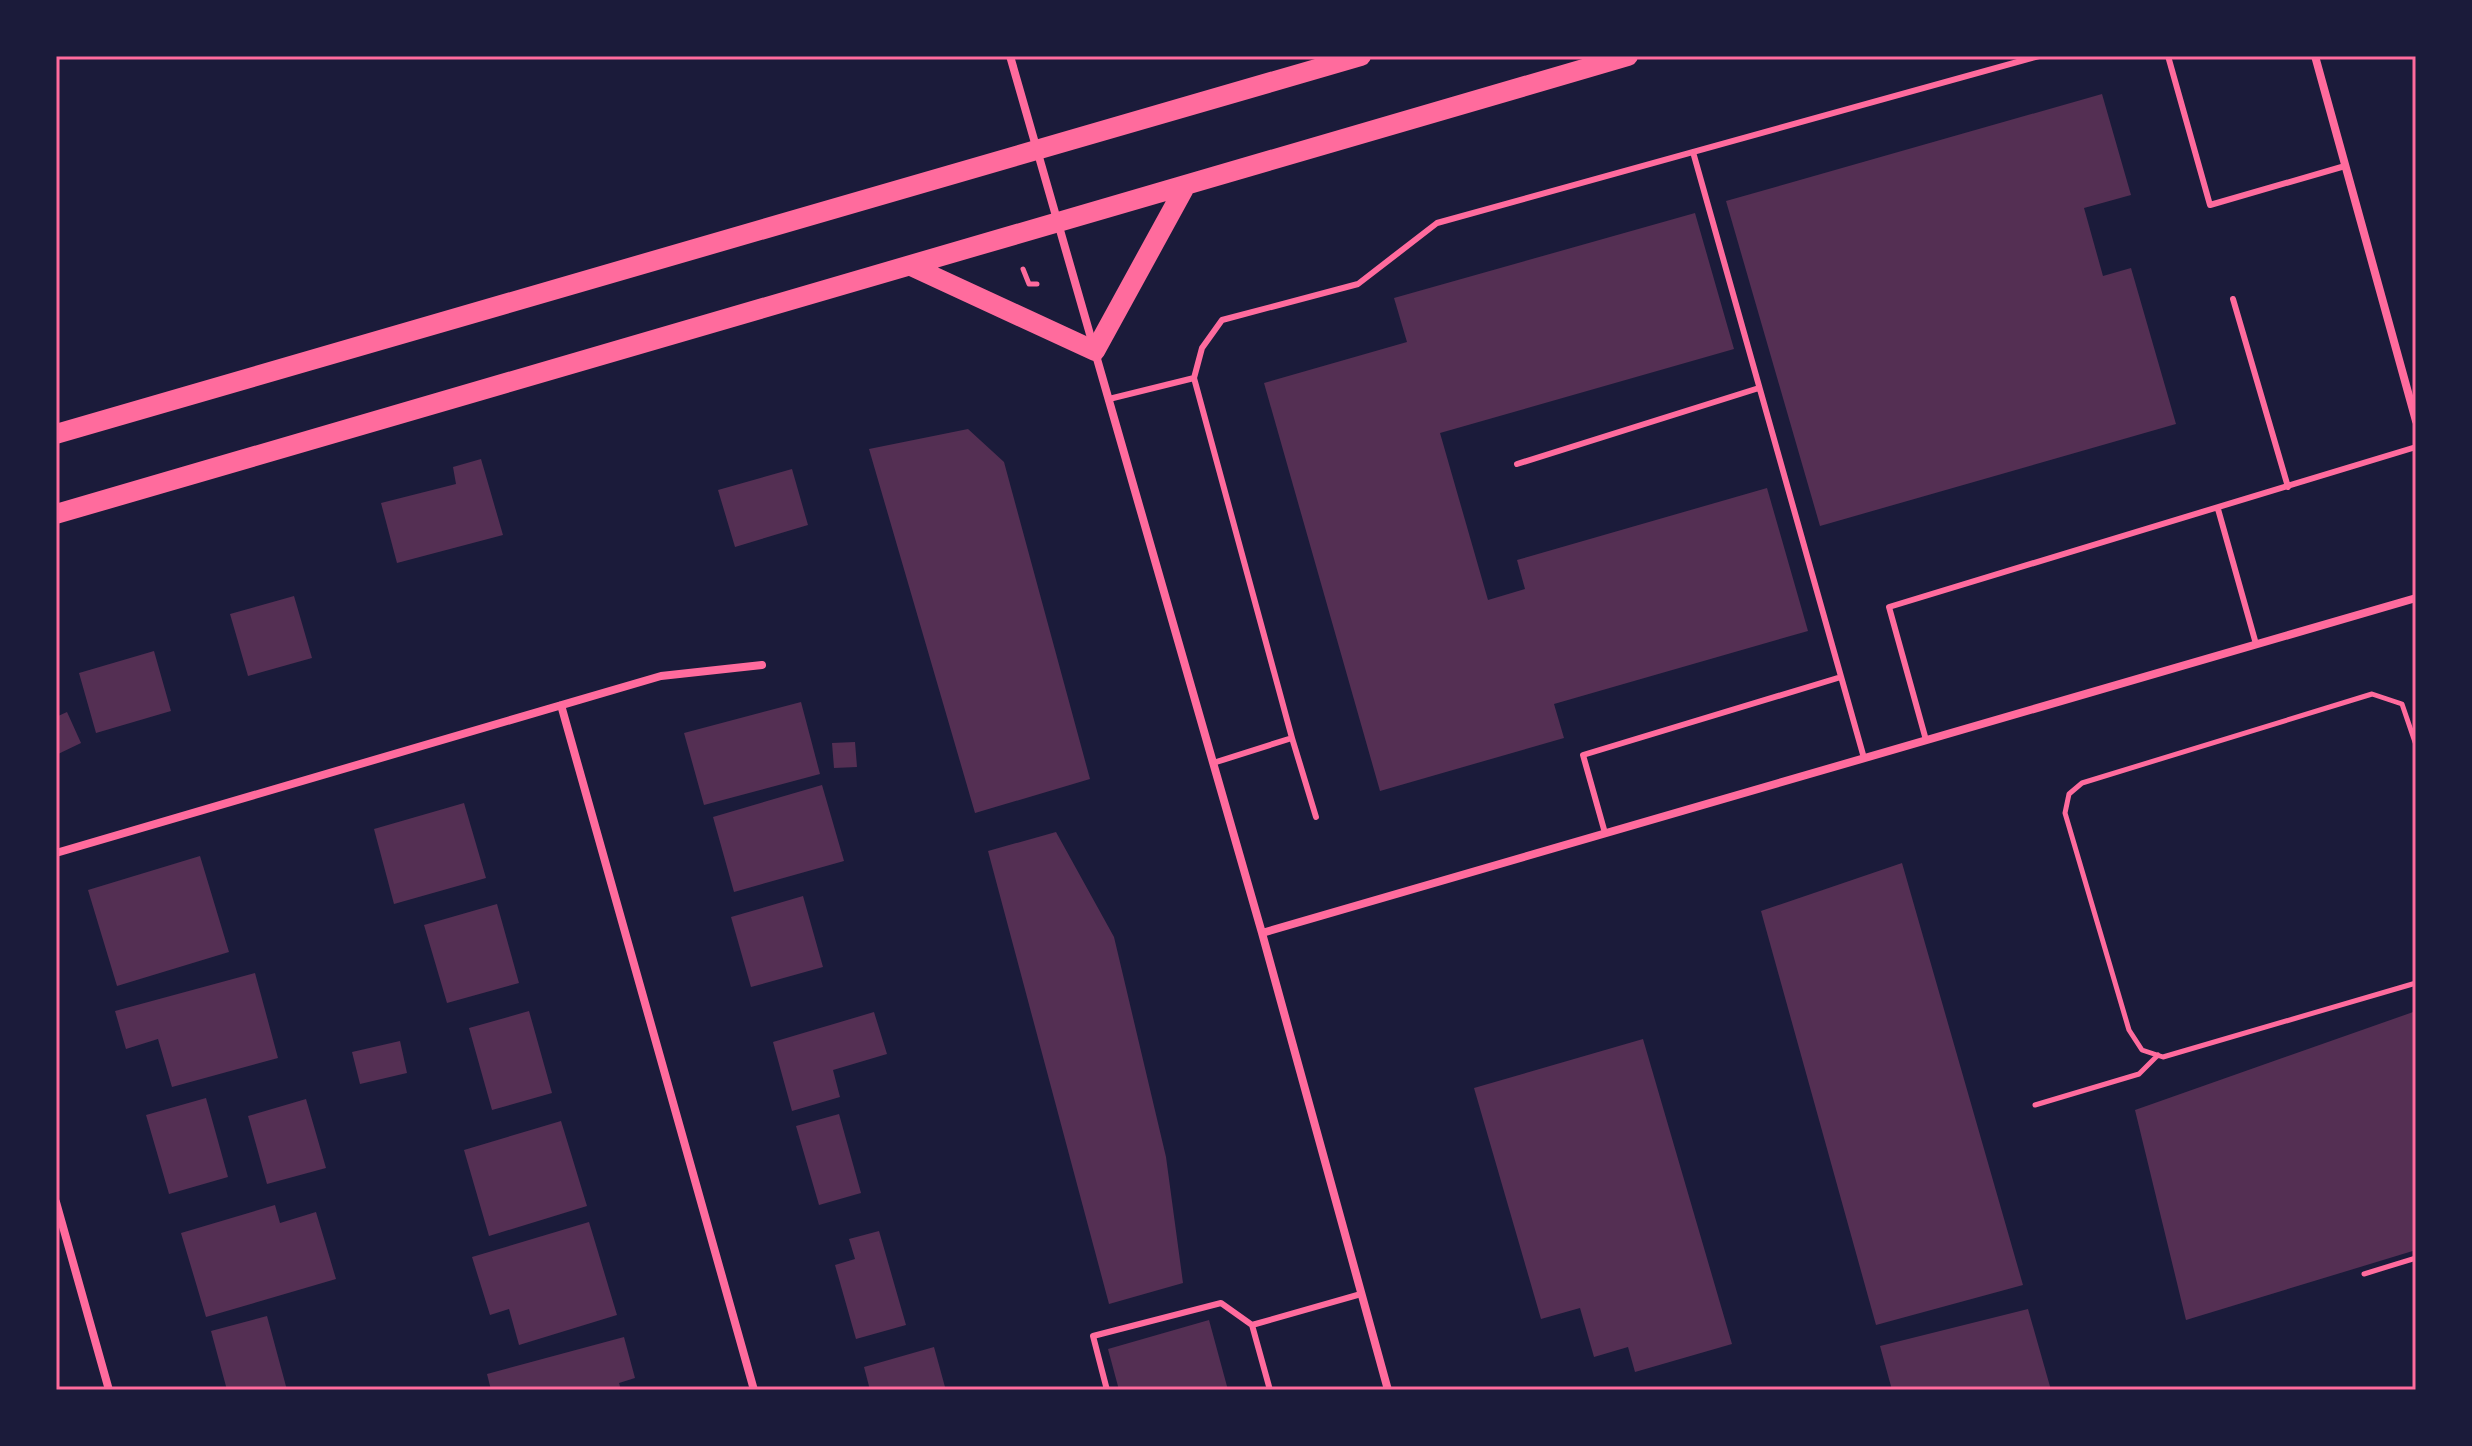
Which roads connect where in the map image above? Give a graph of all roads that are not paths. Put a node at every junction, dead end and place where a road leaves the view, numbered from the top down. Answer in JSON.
{"nodes":[{"id":1,"x":1010,"y":56,"type":"edge"},
{"id":2,"x":1361,"y":56,"type":"edge"},
{"id":3,"x":1628,"y":56,"type":"edge"},
{"id":4,"x":2039,"y":56,"type":"edge"},
{"id":5,"x":2168,"y":56,"type":"edge"},
{"id":6,"x":2315,"y":56,"type":"edge"},
{"id":7,"x":1037,"y":150,"type":"junction"},
{"id":8,"x":1693,"y":152,"type":"junction"},
{"id":9,"x":2345,"y":166,"type":"junction"},
{"id":10,"x":1186,"y":185,"type":"junction"},
{"id":11,"x":1058,"y":223,"type":"junction"},
{"id":12,"x":911,"y":266,"type":"junction"},
{"id":13,"x":2233,"y":299,"type":"dead end"},
{"id":14,"x":1095,"y":351,"type":"junction"},
{"id":15,"x":1194,"y":378,"type":"junction"},
{"id":16,"x":1759,"y":388,"type":"junction"},
{"id":17,"x":1109,"y":399,"type":"junction"},
{"id":18,"x":2416,"y":421,"type":"edge"},
{"id":19,"x":56,"y":434,"type":"edge"},
{"id":20,"x":2416,"y":447,"type":"edge"},
{"id":21,"x":1517,"y":464,"type":"dead end"},
{"id":22,"x":2288,"y":487,"type":"junction"},
{"id":23,"x":2218,"y":509,"type":"junction"},
{"id":24,"x":56,"y":514,"type":"edge"},
{"id":25,"x":2416,"y":598,"type":"edge"},
{"id":26,"x":2256,"y":644,"type":"junction"},
{"id":27,"x":762,"y":665,"type":"dead end"},
{"id":28,"x":1841,"y":677,"type":"junction"},
{"id":29,"x":561,"y":705,"type":"junction"},
{"id":30,"x":1292,"y":738,"type":"junction"},
{"id":31,"x":1926,"y":740,"type":"junction"},
{"id":32,"x":1864,"y":758,"type":"junction"},
{"id":33,"x":1213,"y":763,"type":"junction"},
{"id":34,"x":1316,"y":817,"type":"dead end"},
{"id":35,"x":1605,"y":833,"type":"junction"},
{"id":36,"x":56,"y":853,"type":"edge"},
{"id":37,"x":1262,"y":933,"type":"junction"},
{"id":38,"x":56,"y":1202,"type":"edge"},
{"id":39,"x":60,"y":1232,"type":"edge"},
{"id":40,"x":1361,"y":1294,"type":"junction"},
{"id":41,"x":1252,"y":1325,"type":"junction"},
{"id":42,"x":109,"y":1390,"type":"edge"},
{"id":43,"x":754,"y":1390,"type":"edge"},
{"id":44,"x":1107,"y":1390,"type":"edge"},
{"id":45,"x":1270,"y":1390,"type":"edge"},
{"id":46,"x":1388,"y":1390,"type":"edge"}],
"edges":[{"from":1,"to":7,"type":"street"},
{"from":2,"to":7,"type":"main road"},
{"from":3,"to":10,"type":"main road"},
{"from":4,"to":8,"type":"lane"},
{"from":5,"to":9,"type":"lane"},
{"from":6,"to":9,"type":"street"},
{"from":7,"to":11,"type":"street"},
{"from":7,"to":19,"type":"main road"},
{"from":8,"to":15,"type":"lane"},
{"from":8,"to":16,"type":"lane"},
{"from":9,"to":18,"type":"street"},
{"from":10,"to":11,"type":"main road"},
{"from":10,"to":14,"type":"main road"},
{"from":11,"to":12,"type":"main road"},
{"from":11,"to":14,"type":"street"},
{"from":12,"to":14,"type":"main road"},
{"from":12,"to":24,"type":"main road"},
{"from":13,"to":22,"type":"lane"},
{"from":14,"to":17,"type":"street"},
{"from":15,"to":17,"type":"lane"},
{"from":15,"to":30,"type":"lane"},
{"from":16,"to":21,"type":"lane"},
{"from":16,"to":28,"type":"lane"},
{"from":17,"to":33,"type":"street"},
{"from":20,"to":22,"type":"lane"},
{"from":22,"to":23,"type":"lane"},
{"from":23,"to":26,"type":"lane"},
{"from":23,"to":31,"type":"lane"},
{"from":25,"to":26,"type":"street"},
{"from":26,"to":31,"type":"street"},
{"from":27,"to":29,"type":"street"},
{"from":28,"to":32,"type":"lane"},
{"from":28,"to":35,"type":"lane"},
{"from":29,"to":36,"type":"street"},
{"from":29,"to":43,"type":"street"},
{"from":30,"to":33,"type":"lane"},
{"from":30,"to":34,"type":"lane"},
{"from":31,"to":32,"type":"street"},
{"from":32,"to":35,"type":"street"},
{"from":33,"to":37,"type":"street"},
{"from":35,"to":37,"type":"street"},
{"from":37,"to":40,"type":"street"},
{"from":38,"to":39,"type":"street"},
{"from":39,"to":42,"type":"street"},
{"from":40,"to":41,"type":"lane"},
{"from":40,"to":46,"type":"street"},
{"from":41,"to":44,"type":"lane"},
{"from":41,"to":45,"type":"lane"}]}
